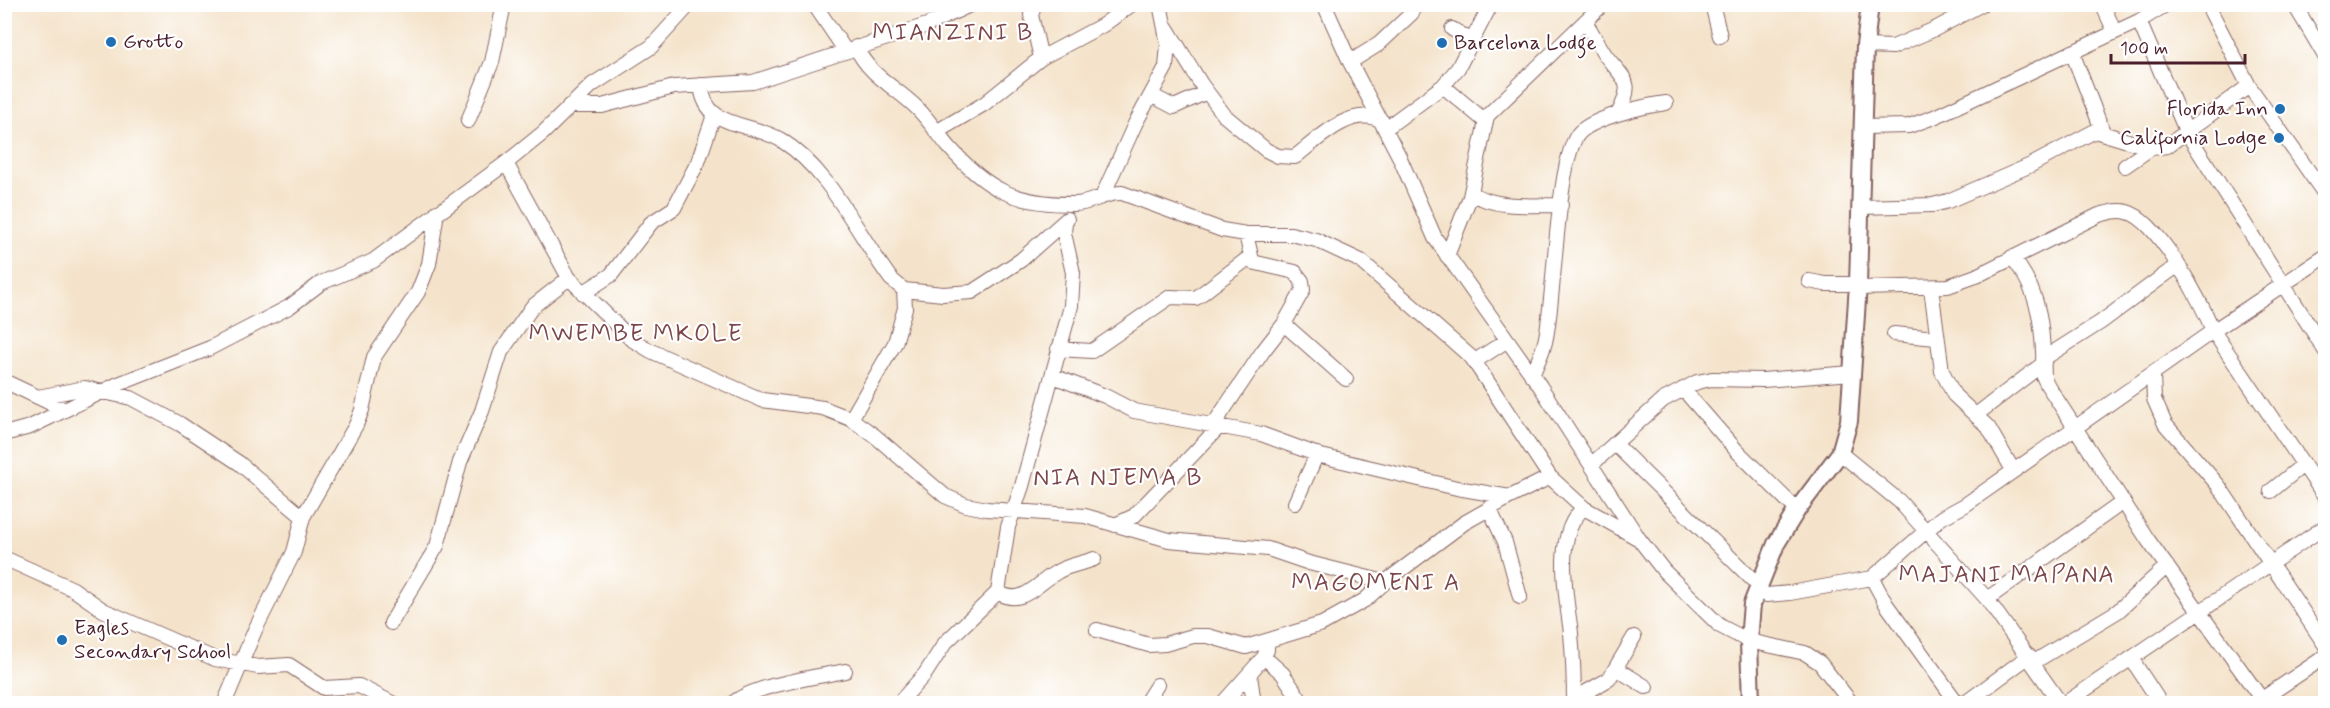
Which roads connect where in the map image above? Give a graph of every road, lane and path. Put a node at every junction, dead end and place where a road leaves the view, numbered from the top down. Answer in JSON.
{"nodes":[{"id":1,"x":504,"y":4,"type":"edge"},
{"id":2,"x":814,"y":4,"type":"edge"},
{"id":3,"x":972,"y":4,"type":"edge"},
{"id":4,"x":1035,"y":4,"type":"edge"},
{"id":5,"x":1132,"y":4,"type":"edge"},
{"id":6,"x":1160,"y":4,"type":"edge"},
{"id":7,"x":1324,"y":4,"type":"edge"},
{"id":8,"x":1491,"y":4,"type":"edge"},
{"id":9,"x":1603,"y":4,"type":"edge"},
{"id":10,"x":1712,"y":4,"type":"edge"},
{"id":11,"x":1870,"y":4,"type":"edge"},
{"id":12,"x":1982,"y":4,"type":"edge"},
{"id":13,"x":2102,"y":4,"type":"edge"},
{"id":14,"x":2167,"y":4,"type":"edge"},
{"id":15,"x":2207,"y":4,"type":"edge"},
{"id":16,"x":2294,"y":4,"type":"edge"},
{"id":17,"x":688,"y":5,"type":"edge"},
{"id":18,"x":1412,"y":13,"type":"dead end"},
{"id":19,"x":2139,"y":21,"type":"junction"},
{"id":20,"x":1586,"y":23,"type":"junction"},
{"id":21,"x":1166,"y":27,"type":"junction"},
{"id":22,"x":1452,"y":29,"type":"dead end"},
{"id":23,"x":2115,"y":32,"type":"junction"},
{"id":24,"x":1720,"y":36,"type":"dead end"},
{"id":25,"x":1471,"y":40,"type":"junction"},
{"id":26,"x":1866,"y":45,"type":"junction"},
{"id":27,"x":851,"y":49,"type":"junction"},
{"id":28,"x":2072,"y":52,"type":"junction"},
{"id":29,"x":1041,"y":58,"type":"junction"},
{"id":30,"x":2325,"y":58,"type":"edge"},
{"id":31,"x":1350,"y":62,"type":"junction"},
{"id":32,"x":701,"y":86,"type":"junction"},
{"id":33,"x":1443,"y":86,"type":"junction"},
{"id":34,"x":2249,"y":86,"type":"junction"},
{"id":35,"x":1207,"y":92,"type":"junction"},
{"id":36,"x":1151,"y":96,"type":"junction"},
{"id":37,"x":1666,"y":102,"type":"dead end"},
{"id":38,"x":569,"y":106,"type":"junction"},
{"id":39,"x":1618,"y":114,"type":"junction"},
{"id":40,"x":714,"y":116,"type":"junction"},
{"id":41,"x":1485,"y":121,"type":"junction"},
{"id":42,"x":468,"y":122,"type":"dead end"},
{"id":43,"x":1384,"y":124,"type":"junction"},
{"id":44,"x":1863,"y":127,"type":"junction"},
{"id":45,"x":936,"y":132,"type":"junction"},
{"id":46,"x":2103,"y":132,"type":"junction"},
{"id":47,"x":2187,"y":133,"type":"junction"},
{"id":48,"x":2151,"y":148,"type":"junction"},
{"id":49,"x":506,"y":163,"type":"junction"},
{"id":50,"x":2124,"y":166,"type":"dead end"},
{"id":51,"x":1471,"y":193,"type":"junction"},
{"id":52,"x":1103,"y":195,"type":"junction"},
{"id":53,"x":2325,"y":196,"type":"edge"},
{"id":54,"x":1080,"y":204,"type":"junction"},
{"id":55,"x":1561,"y":206,"type":"junction"},
{"id":56,"x":1861,"y":207,"type":"junction"},
{"id":57,"x":437,"y":212,"type":"junction"},
{"id":58,"x":1065,"y":222,"type":"junction"},
{"id":59,"x":1246,"y":234,"type":"junction"},
{"id":60,"x":1447,"y":256,"type":"junction"},
{"id":61,"x":2325,"y":256,"type":"edge"},
{"id":62,"x":2012,"y":257,"type":"junction"},
{"id":63,"x":1248,"y":261,"type":"junction"},
{"id":64,"x":2178,"y":265,"type":"junction"},
{"id":65,"x":569,"y":278,"type":"junction"},
{"id":66,"x":1809,"y":282,"type":"dead end"},
{"id":67,"x":2283,"y":284,"type":"junction"},
{"id":68,"x":1858,"y":286,"type":"junction"},
{"id":69,"x":1931,"y":288,"type":"junction"},
{"id":70,"x":904,"y":290,"type":"junction"},
{"id":71,"x":583,"y":293,"type":"junction"},
{"id":72,"x":1284,"y":324,"type":"junction"},
{"id":73,"x":2212,"y":331,"type":"junction"},
{"id":74,"x":1894,"y":334,"type":"dead end"},
{"id":75,"x":1936,"y":338,"type":"junction"},
{"id":76,"x":1506,"y":341,"type":"junction"},
{"id":77,"x":1058,"y":349,"type":"junction"},
{"id":78,"x":2325,"y":352,"type":"edge"},
{"id":79,"x":2043,"y":361,"type":"junction"},
{"id":80,"x":1475,"y":362,"type":"junction"},
{"id":81,"x":1852,"y":373,"type":"junction"},
{"id":82,"x":2153,"y":375,"type":"junction"},
{"id":83,"x":1053,"y":376,"type":"junction"},
{"id":84,"x":1532,"y":376,"type":"junction"},
{"id":85,"x":1346,"y":380,"type":"dead end"},
{"id":86,"x":4,"y":381,"type":"edge"},
{"id":87,"x":1683,"y":389,"type":"junction"},
{"id":88,"x":104,"y":392,"type":"junction"},
{"id":89,"x":38,"y":397,"type":"junction"},
{"id":90,"x":63,"y":409,"type":"junction"},
{"id":91,"x":1977,"y":414,"type":"junction"},
{"id":92,"x":851,"y":419,"type":"junction"},
{"id":93,"x":2076,"y":426,"type":"junction"},
{"id":94,"x":1215,"y":427,"type":"junction"},
{"id":95,"x":4,"y":434,"type":"edge"},
{"id":96,"x":1615,"y":444,"type":"junction"},
{"id":97,"x":1840,"y":453,"type":"junction"},
{"id":98,"x":1317,"y":454,"type":"junction"},
{"id":99,"x":1591,"y":465,"type":"junction"},
{"id":100,"x":2303,"y":465,"type":"junction"},
{"id":101,"x":2013,"y":470,"type":"junction"},
{"id":102,"x":1550,"y":477,"type":"junction"},
{"id":103,"x":2271,"y":491,"type":"dead end"},
{"id":104,"x":1509,"y":496,"type":"junction"},
{"id":105,"x":2325,"y":498,"type":"edge"},
{"id":106,"x":2123,"y":502,"type":"junction"},
{"id":107,"x":1295,"y":503,"type":"dead end"},
{"id":108,"x":1489,"y":508,"type":"junction"},
{"id":109,"x":1584,"y":508,"type":"junction"},
{"id":110,"x":1797,"y":510,"type":"junction"},
{"id":111,"x":1013,"y":512,"type":"junction"},
{"id":112,"x":303,"y":517,"type":"junction"},
{"id":113,"x":1115,"y":525,"type":"junction"},
{"id":114,"x":2325,"y":526,"type":"edge"},
{"id":115,"x":1926,"y":530,"type":"junction"},
{"id":116,"x":1639,"y":539,"type":"junction"},
{"id":117,"x":4,"y":558,"type":"edge"},
{"id":118,"x":1094,"y":559,"type":"dead end"},
{"id":119,"x":2270,"y":563,"type":"junction"},
{"id":120,"x":2167,"y":566,"type":"junction"},
{"id":121,"x":1872,"y":578,"type":"junction"},
{"id":122,"x":1385,"y":582,"type":"junction"},
{"id":123,"x":1758,"y":588,"type":"junction"},
{"id":124,"x":998,"y":592,"type":"junction"},
{"id":125,"x":1520,"y":597,"type":"dead end"},
{"id":126,"x":1987,"y":599,"type":"junction"},
{"id":127,"x":2201,"y":611,"type":"junction"},
{"id":128,"x":391,"y":623,"type":"dead end"},
{"id":129,"x":1097,"y":630,"type":"dead end"},
{"id":130,"x":1634,"y":637,"type":"dead end"},
{"id":131,"x":1267,"y":640,"type":"junction"},
{"id":132,"x":1749,"y":641,"type":"junction"},
{"id":133,"x":2325,"y":646,"type":"edge"},
{"id":134,"x":2325,"y":656,"type":"edge"},
{"id":135,"x":1264,"y":657,"type":"junction"},
{"id":136,"x":2131,"y":658,"type":"junction"},
{"id":137,"x":2032,"y":659,"type":"junction"},
{"id":138,"x":239,"y":664,"type":"junction"},
{"id":139,"x":1617,"y":669,"type":"junction"},
{"id":140,"x":845,"y":671,"type":"dead end"},
{"id":141,"x":1250,"y":675,"type":"junction"},
{"id":142,"x":1158,"y":685,"type":"dead end"},
{"id":143,"x":1646,"y":687,"type":"dead end"},
{"id":144,"x":1574,"y":701,"type":"edge"},
{"id":145,"x":2263,"y":701,"type":"edge"},
{"id":146,"x":224,"y":704,"type":"edge"},
{"id":147,"x":394,"y":704,"type":"edge"},
{"id":148,"x":732,"y":704,"type":"edge"},
{"id":149,"x":898,"y":704,"type":"edge"},
{"id":150,"x":1145,"y":704,"type":"edge"},
{"id":151,"x":1222,"y":704,"type":"edge"},
{"id":152,"x":1254,"y":704,"type":"edge"},
{"id":153,"x":1303,"y":704,"type":"edge"},
{"id":154,"x":1750,"y":704,"type":"edge"},
{"id":155,"x":1852,"y":704,"type":"edge"},
{"id":156,"x":1958,"y":704,"type":"edge"},
{"id":157,"x":1964,"y":704,"type":"edge"},
{"id":158,"x":2063,"y":704,"type":"edge"},
{"id":159,"x":2161,"y":704,"type":"edge"}],
"edges":[{"from":1,"to":42,"type":"street"},
{"from":2,"to":27,"type":"street"},
{"from":3,"to":27,"type":"street"},
{"from":4,"to":29,"type":"street"},
{"from":5,"to":29,"type":"street"},
{"from":6,"to":21,"type":"street"},
{"from":7,"to":31,"type":"street"},
{"from":8,"to":25,"type":"street"},
{"from":9,"to":20,"type":"street"},
{"from":10,"to":24,"type":"street"},
{"from":11,"to":26,"type":"main road"},
{"from":12,"to":26,"type":"street"},
{"from":13,"to":23,"type":"street"},
{"from":14,"to":19,"type":"street"},
{"from":15,"to":34,"type":"street"},
{"from":16,"to":30,"type":"street"},
{"from":17,"to":38,"type":"street"},
{"from":18,"to":31,"type":"street"},
{"from":19,"to":23,"type":"street"},
{"from":19,"to":47,"type":"street"},
{"from":20,"to":39,"type":"street"},
{"from":20,"to":41,"type":"street"},
{"from":21,"to":35,"type":"street"},
{"from":21,"to":36,"type":"street"},
{"from":22,"to":25,"type":"street"},
{"from":23,"to":28,"type":"street"},
{"from":25,"to":33,"type":"street"},
{"from":26,"to":44,"type":"main road"},
{"from":27,"to":32,"type":"street"},
{"from":27,"to":45,"type":"street"},
{"from":28,"to":44,"type":"street"},
{"from":28,"to":46,"type":"street"},
{"from":29,"to":45,"type":"street"},
{"from":31,"to":43,"type":"street"},
{"from":32,"to":38,"type":"street"},
{"from":32,"to":40,"type":"street"},
{"from":33,"to":41,"type":"street"},
{"from":33,"to":43,"type":"street"},
{"from":34,"to":47,"type":"street"},
{"from":34,"to":53,"type":"street"},
{"from":35,"to":36,"type":"street"},
{"from":35,"to":43,"type":"street"},
{"from":36,"to":52,"type":"street"},
{"from":37,"to":39,"type":"street"},
{"from":38,"to":49,"type":"street"},
{"from":39,"to":55,"type":"street"},
{"from":40,"to":70,"type":"street"},
{"from":40,"to":71,"type":"street"},
{"from":41,"to":51,"type":"street"},
{"from":43,"to":60,"type":"street"},
{"from":44,"to":56,"type":"main road"},
{"from":45,"to":54,"type":"street"},
{"from":46,"to":48,"type":"street"},
{"from":46,"to":56,"type":"street"},
{"from":47,"to":48,"type":"street"},
{"from":47,"to":67,"type":"street"},
{"from":48,"to":50,"type":"street"},
{"from":49,"to":57,"type":"street"},
{"from":49,"to":65,"type":"street"},
{"from":51,"to":55,"type":"street"},
{"from":51,"to":60,"type":"street"},
{"from":52,"to":54,"type":"street"},
{"from":52,"to":59,"type":"street"},
{"from":54,"to":58,"type":"street"},
{"from":55,"to":84,"type":"street"},
{"from":56,"to":68,"type":"main road"},
{"from":57,"to":88,"type":"street"},
{"from":57,"to":112,"type":"street"},
{"from":58,"to":70,"type":"street"},
{"from":58,"to":77,"type":"street"},
{"from":59,"to":63,"type":"street"},
{"from":59,"to":80,"type":"street"},
{"from":60,"to":76,"type":"street"},
{"from":61,"to":67,"type":"street"},
{"from":62,"to":64,"type":"street"},
{"from":62,"to":69,"type":"street"},
{"from":62,"to":79,"type":"street"},
{"from":63,"to":72,"type":"street"},
{"from":63,"to":77,"type":"street"},
{"from":64,"to":73,"type":"street"},
{"from":64,"to":79,"type":"street"},
{"from":65,"to":71,"type":"street"},
{"from":65,"to":128,"type":"street"},
{"from":66,"to":68,"type":"street"},
{"from":67,"to":73,"type":"street"},
{"from":67,"to":78,"type":"street"},
{"from":68,"to":69,"type":"street"},
{"from":68,"to":81,"type":"main road"},
{"from":69,"to":75,"type":"street"},
{"from":70,"to":92,"type":"street"},
{"from":71,"to":92,"type":"street"},
{"from":72,"to":85,"type":"street"},
{"from":72,"to":94,"type":"street"},
{"from":73,"to":82,"type":"street"},
{"from":73,"to":100,"type":"street"},
{"from":74,"to":75,"type":"street"},
{"from":75,"to":91,"type":"street"},
{"from":76,"to":80,"type":"street"},
{"from":76,"to":84,"type":"street"},
{"from":77,"to":83,"type":"street"},
{"from":79,"to":91,"type":"street"},
{"from":79,"to":93,"type":"street"},
{"from":80,"to":102,"type":"street"},
{"from":81,"to":87,"type":"street"},
{"from":81,"to":97,"type":"main road"},
{"from":82,"to":93,"type":"street"},
{"from":82,"to":119,"type":"street"},
{"from":83,"to":94,"type":"street"},
{"from":83,"to":111,"type":"street"},
{"from":84,"to":99,"type":"street"},
{"from":86,"to":89,"type":"street"},
{"from":87,"to":96,"type":"street"},
{"from":87,"to":110,"type":"street"},
{"from":88,"to":89,"type":"street"},
{"from":88,"to":90,"type":"street"},
{"from":88,"to":112,"type":"street"},
{"from":89,"to":90,"type":"street"},
{"from":90,"to":95,"type":"street"},
{"from":91,"to":101,"type":"street"},
{"from":92,"to":111,"type":"street"},
{"from":93,"to":101,"type":"street"},
{"from":93,"to":106,"type":"street"},
{"from":94,"to":98,"type":"street"},
{"from":94,"to":113,"type":"street"},
{"from":96,"to":99,"type":"street"},
{"from":96,"to":123,"type":"street"},
{"from":97,"to":110,"type":"main road"},
{"from":97,"to":115,"type":"street"},
{"from":98,"to":104,"type":"street"},
{"from":98,"to":107,"type":"street"},
{"from":99,"to":116,"type":"street"},
{"from":100,"to":103,"type":"street"},
{"from":100,"to":105,"type":"street"},
{"from":101,"to":115,"type":"street"},
{"from":102,"to":104,"type":"street"},
{"from":102,"to":109,"type":"street"},
{"from":104,"to":108,"type":"street"},
{"from":106,"to":120,"type":"street"},
{"from":106,"to":126,"type":"street"},
{"from":108,"to":122,"type":"street"},
{"from":108,"to":125,"type":"street"},
{"from":109,"to":116,"type":"street"},
{"from":109,"to":144,"type":"street"},
{"from":110,"to":123,"type":"main road"},
{"from":111,"to":113,"type":"street"},
{"from":111,"to":124,"type":"street"},
{"from":112,"to":138,"type":"street"},
{"from":113,"to":122,"type":"street"},
{"from":114,"to":119,"type":"street"},
{"from":115,"to":121,"type":"street"},
{"from":115,"to":126,"type":"street"},
{"from":116,"to":132,"type":"street"},
{"from":117,"to":138,"type":"street"},
{"from":118,"to":124,"type":"street"},
{"from":119,"to":127,"type":"street"},
{"from":119,"to":133,"type":"street"},
{"from":120,"to":127,"type":"street"},
{"from":120,"to":137,"type":"street"},
{"from":121,"to":123,"type":"street"},
{"from":121,"to":156,"type":"street"},
{"from":122,"to":131,"type":"street"},
{"from":123,"to":132,"type":"main road"},
{"from":124,"to":149,"type":"street"},
{"from":126,"to":137,"type":"street"},
{"from":127,"to":136,"type":"street"},
{"from":127,"to":145,"type":"street"},
{"from":129,"to":131,"type":"street"},
{"from":130,"to":139,"type":"street"},
{"from":131,"to":135,"type":"street"},
{"from":132,"to":154,"type":"main road"},
{"from":132,"to":155,"type":"street"},
{"from":134,"to":145,"type":"street"},
{"from":135,"to":141,"type":"street"},
{"from":135,"to":153,"type":"street"},
{"from":136,"to":158,"type":"street"},
{"from":136,"to":159,"type":"street"},
{"from":137,"to":157,"type":"street"},
{"from":137,"to":158,"type":"street"},
{"from":138,"to":146,"type":"street"},
{"from":138,"to":147,"type":"street"},
{"from":139,"to":143,"type":"street"},
{"from":139,"to":144,"type":"street"},
{"from":140,"to":148,"type":"street"},
{"from":141,"to":151,"type":"street"},
{"from":141,"to":152,"type":"street"},
{"from":142,"to":150,"type":"street"}]}
